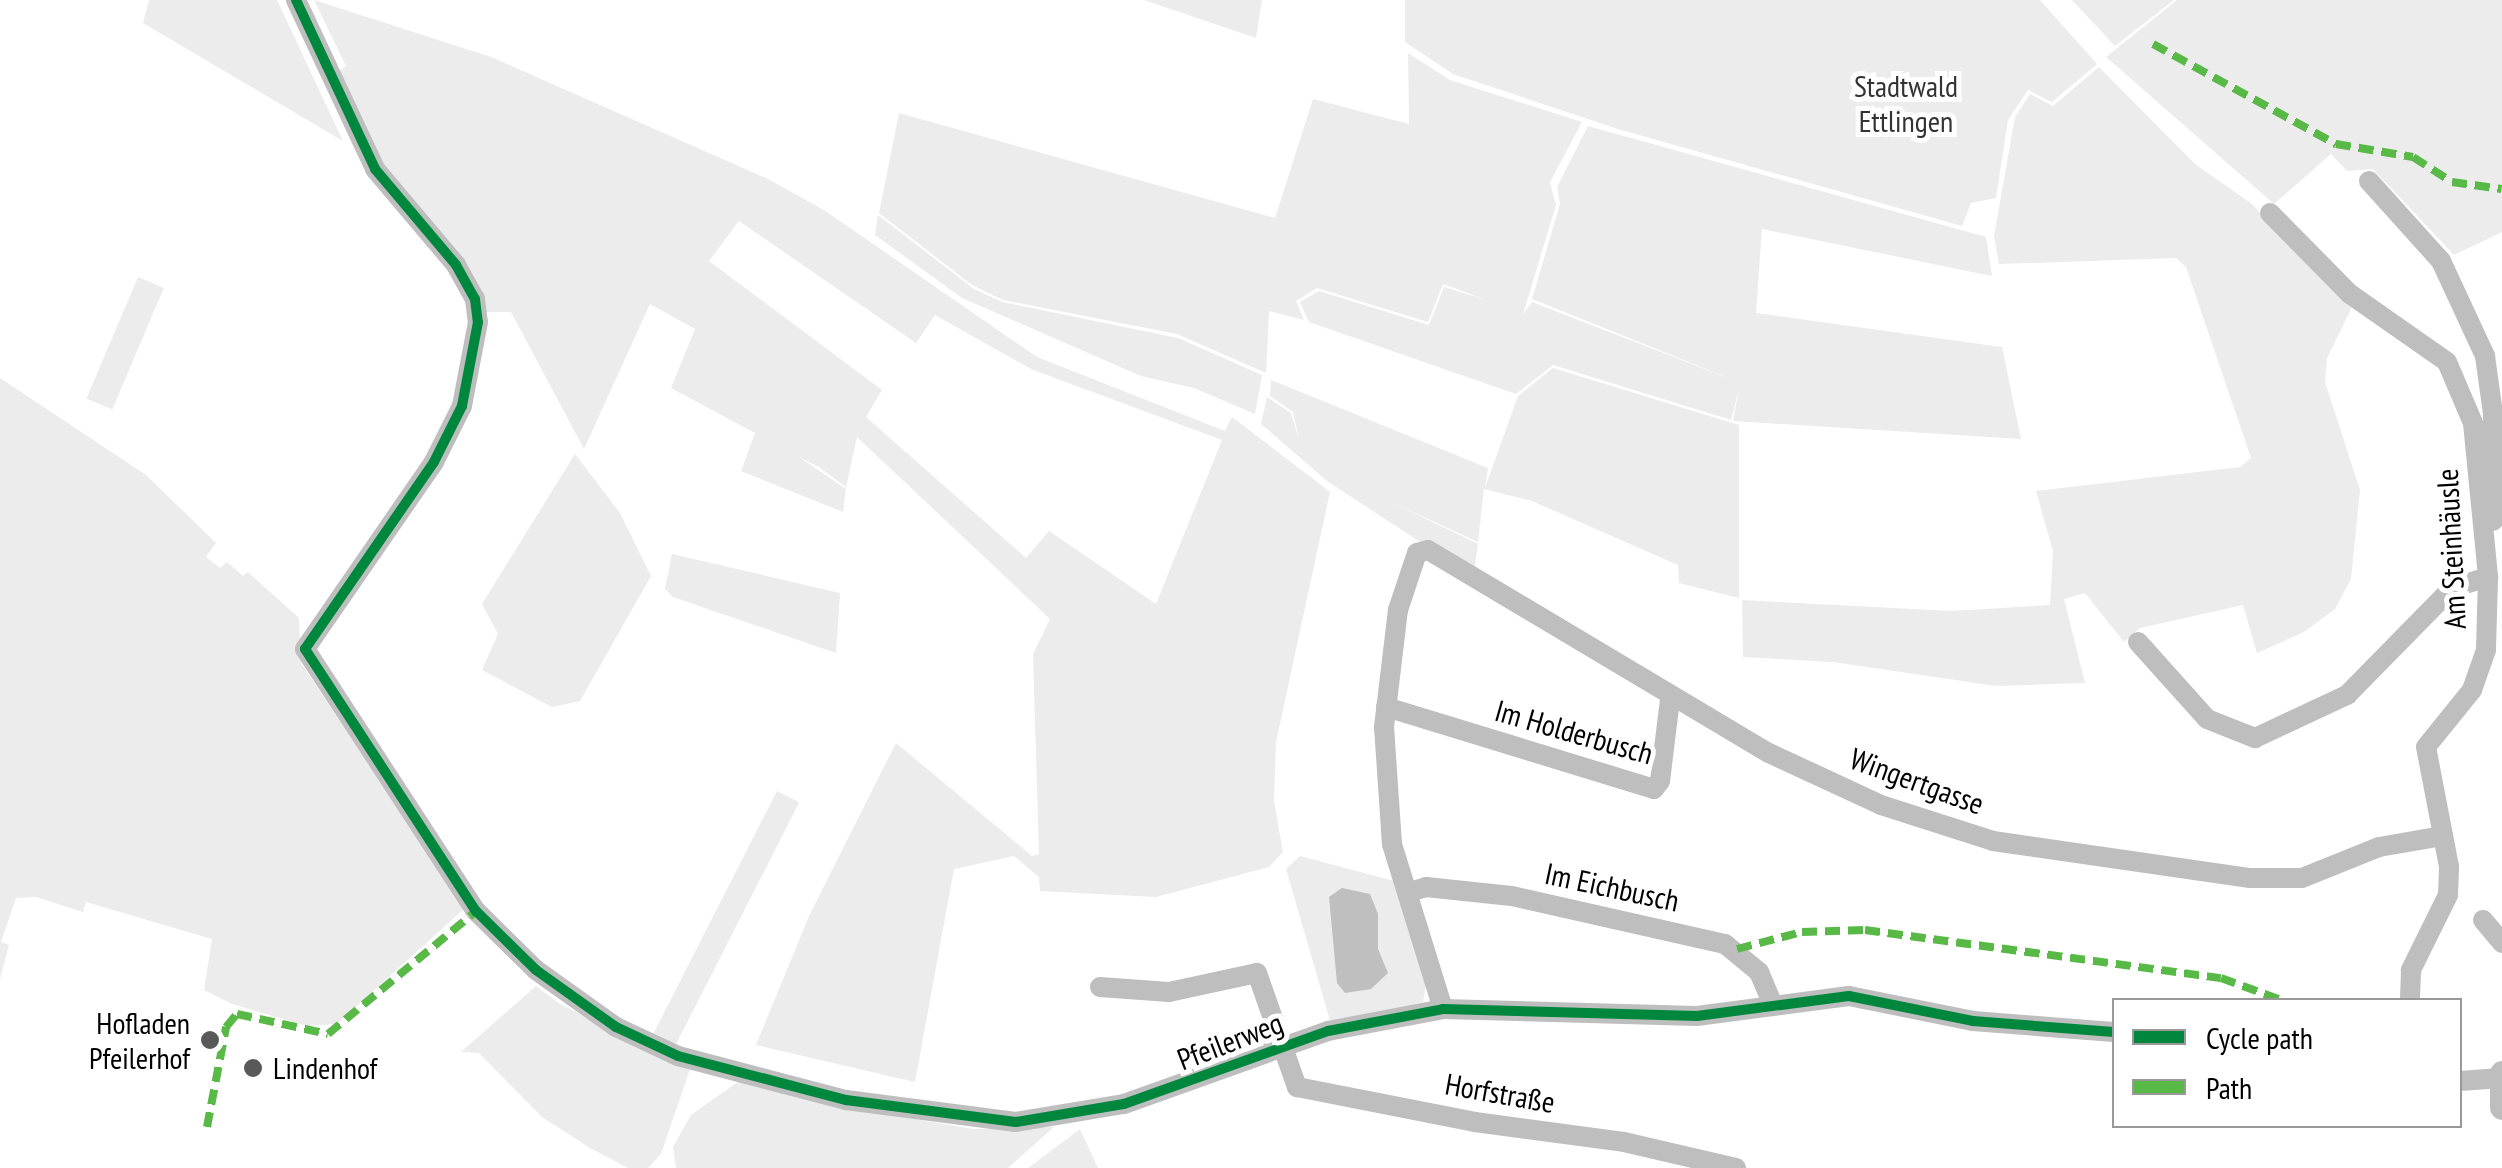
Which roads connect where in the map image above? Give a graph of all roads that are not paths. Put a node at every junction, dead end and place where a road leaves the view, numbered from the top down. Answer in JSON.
{"nodes":[{"id":1,"x":296,"y":0,"type":"edge"},
{"id":2,"x":2368,"y":181,"type":"dead end"},
{"id":3,"x":2270,"y":212,"type":"dead end"},
{"id":4,"x":2482,"y":531,"type":"junction"},
{"id":5,"x":2488,"y":576,"type":"junction"},
{"id":6,"x":2138,"y":642,"type":"dead end"},
{"id":7,"x":2494,"y":649,"type":"edge"},
{"id":8,"x":1670,"y":699,"type":"junction"},
{"id":9,"x":1386,"y":707,"type":"junction"},
{"id":10,"x":2443,"y":836,"type":"junction"},
{"id":11,"x":1409,"y":892,"type":"junction"},
{"id":12,"x":2482,"y":920,"type":"dead end"},
{"id":13,"x":2502,"y":943,"type":"edge"},
{"id":14,"x":1100,"y":988,"type":"dead end"},
{"id":15,"x":2410,"y":998,"type":"edge"},
{"id":16,"x":1772,"y":1002,"type":"junction"},
{"id":17,"x":1443,"y":1009,"type":"junction"},
{"id":18,"x":2112,"y":1032,"type":"edge"},
{"id":19,"x":1279,"y":1047,"type":"junction"},
{"id":20,"x":2501,"y":1075,"type":"edge"},
{"id":21,"x":2462,"y":1082,"type":"edge"},
{"id":22,"x":2502,"y":1107,"type":"edge"},
{"id":23,"x":1736,"y":1168,"type":"edge"}],
"edges":[{"from":1,"to":19,"type":"street","name":"Pfeilerweg"},
{"from":2,"to":4,"type":"street"},
{"from":3,"to":4,"type":"street","name":"Am Steinhäusle"},
{"from":4,"to":5,"type":"street","name":"Am Steinhäusle"},
{"from":5,"to":6,"type":"street"},
{"from":5,"to":7,"type":"street","name":"Am Steinhäusle"},
{"from":7,"to":10,"type":"street","name":"Am Steinhäusle"},
{"from":8,"to":9,"type":"street","name":"Im Holderbusch"},
{"from":8,"to":9,"type":"street","name":"Wingertgasse"},
{"from":8,"to":10,"type":"street","name":"Wingertgasse"},
{"from":9,"to":11,"type":"street"},
{"from":10,"to":15,"type":"street","name":"Am Steinhäusle"},
{"from":11,"to":16,"type":"street","name":"Im Eichbusch"},
{"from":11,"to":17,"type":"street"},
{"from":12,"to":13,"type":"street"},
{"from":14,"to":19,"type":"street"},
{"from":16,"to":17,"type":"street","name":"Pfeilerweg"},
{"from":16,"to":18,"type":"street","name":"Pfeilerweg"},
{"from":17,"to":19,"type":"street","name":"Pfeilerweg"},
{"from":19,"to":23,"type":"street","name":"Horfstraße"},
{"from":20,"to":21,"type":"street"},
{"from":20,"to":22,"type":"main road"}]}
